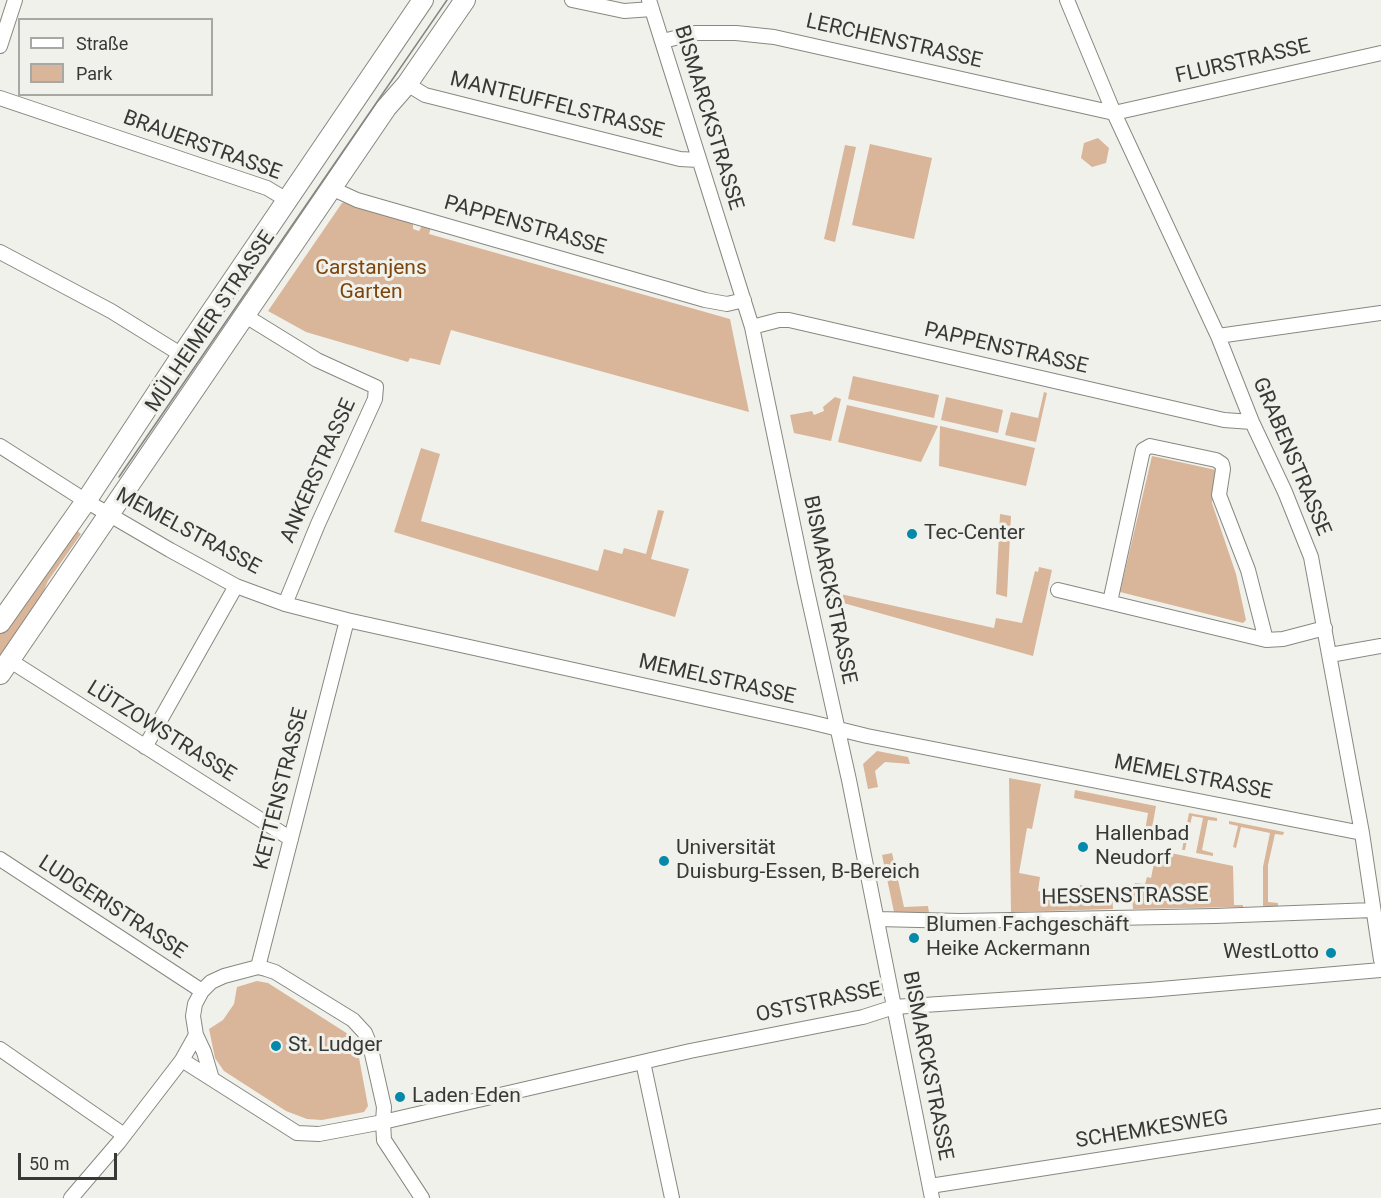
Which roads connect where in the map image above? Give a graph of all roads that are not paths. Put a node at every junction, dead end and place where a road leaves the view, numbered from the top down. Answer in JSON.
{"nodes":[{"id":1,"x":15,"y":0,"type":"edge"},
{"id":2,"x":423,"y":0,"type":"edge"},
{"id":3,"x":465,"y":0,"type":"edge"},
{"id":4,"x":572,"y":0,"type":"edge"},
{"id":5,"x":1067,"y":0,"type":"edge"},
{"id":6,"x":651,"y":4,"type":"edge"},
{"id":7,"x":663,"y":41,"type":"junction"},
{"id":8,"x":0,"y":46,"type":"edge"},
{"id":9,"x":1381,"y":53,"type":"edge"},
{"id":10,"x":407,"y":84,"type":"junction"},
{"id":11,"x":0,"y":98,"type":"edge"},
{"id":12,"x":1114,"y":113,"type":"junction"},
{"id":13,"x":698,"y":160,"type":"junction"},
{"id":14,"x":336,"y":191,"type":"junction"},
{"id":15,"x":287,"y":200,"type":"junction"},
{"id":16,"x":0,"y":252,"type":"edge"},
{"id":17,"x":744,"y":300,"type":"junction"},
{"id":18,"x":1381,"y":313,"type":"edge"},
{"id":19,"x":244,"y":315,"type":"junction"},
{"id":20,"x":752,"y":327,"type":"junction"},
{"id":21,"x":1218,"y":336,"type":"junction"},
{"id":22,"x":182,"y":355,"type":"junction"},
{"id":23,"x":1252,"y":422,"type":"junction"},
{"id":24,"x":0,"y":446,"type":"edge"},
{"id":25,"x":86,"y":501,"type":"junction"},
{"id":26,"x":109,"y":513,"type":"junction"},
{"id":27,"x":236,"y":586,"type":"junction"},
{"id":28,"x":1058,"y":590,"type":"dead end"},
{"id":29,"x":1110,"y":602,"type":"junction"},
{"id":30,"x":285,"y":604,"type":"junction"},
{"id":31,"x":347,"y":620,"type":"junction"},
{"id":32,"x":0,"y":623,"type":"edge"},
{"id":33,"x":1325,"y":628,"type":"junction"},
{"id":34,"x":1266,"y":640,"type":"junction"},
{"id":35,"x":1381,"y":645,"type":"edge"},
{"id":36,"x":1330,"y":654,"type":"junction"},
{"id":37,"x":5,"y":667,"type":"edge"},
{"id":38,"x":837,"y":729,"type":"junction"},
{"id":39,"x":145,"y":747,"type":"junction"},
{"id":40,"x":1362,"y":833,"type":"junction"},
{"id":41,"x":291,"y":839,"type":"junction"},
{"id":42,"x":0,"y":859,"type":"edge"},
{"id":43,"x":1373,"y":910,"type":"junction"},
{"id":44,"x":877,"y":919,"type":"junction"},
{"id":45,"x":1381,"y":960,"type":"edge"},
{"id":46,"x":258,"y":967,"type":"junction"},
{"id":47,"x":1375,"y":970,"type":"edge"},
{"id":48,"x":202,"y":991,"type":"junction"},
{"id":49,"x":894,"y":1007,"type":"junction"},
{"id":50,"x":196,"y":1035,"type":"junction"},
{"id":51,"x":0,"y":1049,"type":"edge"},
{"id":52,"x":182,"y":1060,"type":"junction"},
{"id":53,"x":643,"y":1062,"type":"junction"},
{"id":54,"x":212,"y":1079,"type":"junction"},
{"id":55,"x":1381,"y":1116,"type":"edge"},
{"id":56,"x":383,"y":1122,"type":"junction"},
{"id":57,"x":124,"y":1135,"type":"junction"},
{"id":58,"x":931,"y":1192,"type":"edge"},
{"id":59,"x":71,"y":1198,"type":"edge"},
{"id":60,"x":422,"y":1198,"type":"edge"},
{"id":61,"x":672,"y":1198,"type":"edge"}],
"edges":[{"from":1,"to":8,"type":"street"},
{"from":2,"to":15,"type":"main road","name":"MÜLHEIMER STRASSE"},
{"from":3,"to":10,"type":"main road","name":"MÜLHEIMER STRASSE"},
{"from":4,"to":6,"type":"street"},
{"from":5,"to":12,"type":"street","name":"GRABENSTRASSE"},
{"from":6,"to":7,"type":"street","name":"BISMARCKSTRASSE"},
{"from":7,"to":12,"type":"street","name":"LERCHENSTRASSE"},
{"from":7,"to":13,"type":"street","name":"BISMARCKSTRASSE"},
{"from":9,"to":12,"type":"street","name":"FLURSTRASSE"},
{"from":10,"to":13,"type":"street","name":"MANTEUFFELSTRASSE"},
{"from":10,"to":14,"type":"main road","name":"MÜLHEIMER STRASSE"},
{"from":11,"to":15,"type":"street","name":"BRAUERSTRASSE"},
{"from":12,"to":21,"type":"street","name":"GRABENSTRASSE"},
{"from":13,"to":17,"type":"street","name":"BISMARCKSTRASSE"},
{"from":14,"to":17,"type":"street","name":"PAPPENSTRASSE"},
{"from":14,"to":19,"type":"main road","name":"MÜLHEIMER STRASSE"},
{"from":15,"to":22,"type":"main road","name":"MÜLHEIMER STRASSE"},
{"from":16,"to":22,"type":"street"},
{"from":17,"to":20,"type":"street","name":"BISMARCKSTRASSE"},
{"from":18,"to":21,"type":"street"},
{"from":19,"to":26,"type":"main road","name":"MÜLHEIMER STRASSE"},
{"from":19,"to":30,"type":"street","name":"ANKERSTRASSE"},
{"from":20,"to":23,"type":"street","name":"PAPPENSTRASSE"},
{"from":20,"to":38,"type":"street","name":"BISMARCKSTRASSE"},
{"from":21,"to":23,"type":"street","name":"GRABENSTRASSE"},
{"from":22,"to":25,"type":"main road","name":"MÜLHEIMER STRASSE"},
{"from":23,"to":33,"type":"street","name":"GRABENSTRASSE"},
{"from":24,"to":25,"type":"street","name":"MEMELSTRASSE"},
{"from":25,"to":26,"type":"street","name":"MEMELSTRASSE"},
{"from":25,"to":32,"type":"main road","name":"MÜLHEIMER STRASSE"},
{"from":26,"to":27,"type":"street","name":"MEMELSTRASSE"},
{"from":26,"to":37,"type":"main road","name":"MÜLHEIMER STRASSE"},
{"from":27,"to":30,"type":"street","name":"MEMELSTRASSE"},
{"from":27,"to":39,"type":"street"},
{"from":28,"to":29,"type":"street"},
{"from":29,"to":34,"type":"street"},
{"from":29,"to":34,"type":"street"},
{"from":30,"to":31,"type":"street","name":"MEMELSTRASSE"},
{"from":31,"to":38,"type":"street","name":"MEMELSTRASSE"},
{"from":31,"to":41,"type":"street","name":"KETTENSTRASSE"},
{"from":33,"to":34,"type":"street"},
{"from":33,"to":36,"type":"street","name":"GRABENSTRASSE"},
{"from":35,"to":36,"type":"street"},
{"from":36,"to":40,"type":"street","name":"GRABENSTRASSE"},
{"from":37,"to":39,"type":"street","name":"LÜTZOWSTRASSE"},
{"from":38,"to":40,"type":"street","name":"MEMELSTRASSE"},
{"from":38,"to":44,"type":"street","name":"BISMARCKSTRASSE"},
{"from":39,"to":41,"type":"street","name":"LÜTZOWSTRASSE"},
{"from":40,"to":43,"type":"street","name":"GRABENSTRASSE"},
{"from":41,"to":46,"type":"street","name":"KETTENSTRASSE"},
{"from":42,"to":48,"type":"street","name":"LUDGERISTRASSE"},
{"from":43,"to":44,"type":"street","name":"HESSENSTRASSE"},
{"from":43,"to":45,"type":"street","name":"GRABENSTRASSE"},
{"from":44,"to":49,"type":"street","name":"BISMARCKSTRASSE"},
{"from":46,"to":48,"type":"street"},
{"from":46,"to":56,"type":"street"},
{"from":47,"to":49,"type":"street","name":"OSTSTRASSE"},
{"from":48,"to":50,"type":"street"},
{"from":49,"to":53,"type":"street","name":"OSTSTRASSE"},
{"from":49,"to":58,"type":"street","name":"BISMARCKSTRASSE"},
{"from":50,"to":52,"type":"street"},
{"from":50,"to":54,"type":"street"},
{"from":51,"to":57,"type":"street"},
{"from":52,"to":54,"type":"street"},
{"from":52,"to":57,"type":"street"},
{"from":53,"to":56,"type":"street","name":"OSTSTRASSE"},
{"from":53,"to":61,"type":"street"},
{"from":54,"to":56,"type":"street"},
{"from":55,"to":58,"type":"street","name":"SCHEMKESWEG"},
{"from":56,"to":60,"type":"street"},
{"from":57,"to":59,"type":"street"}]}
